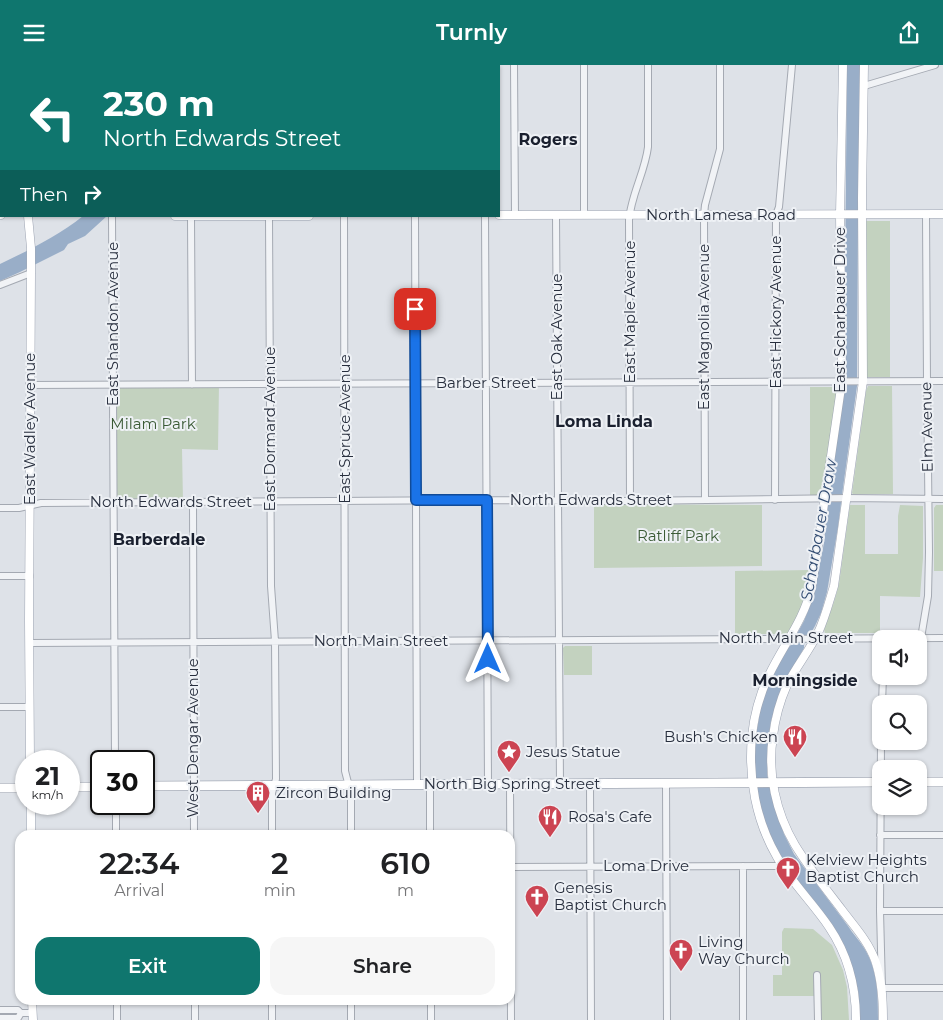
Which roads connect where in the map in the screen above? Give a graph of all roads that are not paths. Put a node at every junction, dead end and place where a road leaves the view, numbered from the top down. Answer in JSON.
{"nodes":[{"id":1,"x":514,"y":65,"type":"edge"},
{"id":2,"x":584,"y":65,"type":"edge"},
{"id":3,"x":648,"y":65,"type":"edge"},
{"id":4,"x":720,"y":65,"type":"edge"},
{"id":5,"x":792,"y":65,"type":"edge"},
{"id":6,"x":843,"y":65,"type":"edge"},
{"id":7,"x":864,"y":65,"type":"edge"},
{"id":8,"x":935,"y":65,"type":"edge"},
{"id":9,"x":913,"y":68,"type":"edge"},
{"id":10,"x":864,"y":86,"type":"junction"},
{"id":11,"x":500,"y":215,"type":"edge"},
{"id":12,"x":515,"y":215,"type":"junction"},
{"id":13,"x":556,"y":215,"type":"junction"},
{"id":14,"x":584,"y":215,"type":"junction"},
{"id":15,"x":630,"y":215,"type":"junction"},
{"id":16,"x":704,"y":215,"type":"junction"},
{"id":17,"x":776,"y":215,"type":"junction"},
{"id":18,"x":842,"y":215,"type":"junction"},
{"id":19,"x":861,"y":215,"type":"junction"},
{"id":20,"x":926,"y":215,"type":"junction"},
{"id":21,"x":943,"y":215,"type":"edge"},
{"id":22,"x":28,"y":217,"type":"edge"},
{"id":23,"x":112,"y":217,"type":"edge"},
{"id":24,"x":191,"y":217,"type":"edge"},
{"id":25,"x":269,"y":217,"type":"edge"},
{"id":26,"x":344,"y":217,"type":"edge"},
{"id":27,"x":414,"y":217,"type":"edge"},
{"id":28,"x":485,"y":217,"type":"edge"},
{"id":29,"x":31,"y":273,"type":"junction"},
{"id":30,"x":0,"y":285,"type":"edge"},
{"id":31,"x":775,"y":381,"type":"junction"},
{"id":32,"x":842,"y":381,"type":"junction"},
{"id":33,"x":863,"y":381,"type":"junction"},
{"id":34,"x":927,"y":381,"type":"junction"},
{"id":35,"x":943,"y":381,"type":"edge"},
{"id":36,"x":630,"y":382,"type":"junction"},
{"id":37,"x":704,"y":382,"type":"junction"},
{"id":38,"x":344,"y":383,"type":"junction"},
{"id":39,"x":415,"y":383,"type":"junction"},
{"id":40,"x":486,"y":383,"type":"junction"},
{"id":41,"x":557,"y":383,"type":"junction"},
{"id":42,"x":270,"y":384,"type":"junction"},
{"id":43,"x":29,"y":385,"type":"junction"},
{"id":44,"x":114,"y":385,"type":"junction"},
{"id":45,"x":192,"y":385,"type":"junction"},
{"id":46,"x":846,"y":498,"type":"junction"},
{"id":47,"x":825,"y":499,"type":"junction"},
{"id":48,"x":928,"y":499,"type":"junction"},
{"id":49,"x":943,"y":499,"type":"edge"},
{"id":50,"x":416,"y":500,"type":"junction"},
{"id":51,"x":487,"y":500,"type":"junction"},
{"id":52,"x":558,"y":500,"type":"junction"},
{"id":53,"x":705,"y":500,"type":"junction"},
{"id":54,"x":775,"y":500,"type":"junction"},
{"id":55,"x":270,"y":501,"type":"junction"},
{"id":56,"x":345,"y":501,"type":"junction"},
{"id":57,"x":630,"y":501,"type":"junction"},
{"id":58,"x":114,"y":502,"type":"junction"},
{"id":59,"x":193,"y":502,"type":"junction"},
{"id":60,"x":30,"y":505,"type":"junction"},
{"id":61,"x":0,"y":508,"type":"edge"},
{"id":62,"x":0,"y":576,"type":"edge"},
{"id":63,"x":30,"y":576,"type":"junction"},
{"id":64,"x":923,"y":630,"type":"edge"},
{"id":65,"x":790,"y":638,"type":"junction"},
{"id":66,"x":815,"y":638,"type":"junction"},
{"id":67,"x":872,"y":638,"type":"edge"},
{"id":68,"x":927,"y":638,"type":"edge"},
{"id":69,"x":943,"y":638,"type":"edge"},
{"id":70,"x":488,"y":640,"type":"junction"},
{"id":71,"x":559,"y":640,"type":"junction"},
{"id":72,"x":275,"y":641,"type":"junction"},
{"id":73,"x":345,"y":641,"type":"junction"},
{"id":74,"x":416,"y":641,"type":"junction"},
{"id":75,"x":115,"y":642,"type":"junction"},
{"id":76,"x":193,"y":642,"type":"junction"},
{"id":77,"x":30,"y":643,"type":"junction"},
{"id":78,"x":0,"y":707,"type":"edge"},
{"id":79,"x":30,"y":707,"type":"junction"},
{"id":80,"x":30,"y":750,"type":"edge"},
{"id":81,"x":115,"y":750,"type":"edge"},
{"id":82,"x":872,"y":782,"type":"edge"},
{"id":83,"x":927,"y":782,"type":"edge"},
{"id":84,"x":943,"y":782,"type":"edge"},
{"id":85,"x":666,"y":783,"type":"junction"},
{"id":86,"x":752,"y":783,"type":"junction"},
{"id":87,"x":773,"y":783,"type":"junction"},
{"id":88,"x":488,"y":784,"type":"junction"},
{"id":89,"x":510,"y":784,"type":"junction"},
{"id":90,"x":560,"y":784,"type":"junction"},
{"id":91,"x":590,"y":784,"type":"junction"},
{"id":92,"x":349,"y":785,"type":"junction"},
{"id":93,"x":417,"y":785,"type":"junction"},
{"id":94,"x":430,"y":785,"type":"junction"},
{"id":95,"x":155,"y":786,"type":"edge"},
{"id":96,"x":194,"y":786,"type":"junction"},
{"id":97,"x":274,"y":786,"type":"junction"},
{"id":98,"x":0,"y":788,"type":"edge"},
{"id":99,"x":15,"y":788,"type":"edge"},
{"id":100,"x":31,"y":815,"type":"edge"},
{"id":101,"x":116,"y":815,"type":"edge"},
{"id":102,"x":880,"y":815,"type":"edge"},
{"id":103,"x":31,"y":830,"type":"edge"},
{"id":104,"x":116,"y":830,"type":"edge"},
{"id":105,"x":194,"y":830,"type":"edge"},
{"id":106,"x":272,"y":830,"type":"edge"},
{"id":107,"x":351,"y":830,"type":"edge"},
{"id":108,"x":430,"y":830,"type":"edge"},
{"id":109,"x":510,"y":830,"type":"edge"},
{"id":110,"x":880,"y":835,"type":"junction"},
{"id":111,"x":943,"y":835,"type":"edge"},
{"id":112,"x":666,"y":866,"type":"junction"},
{"id":113,"x":743,"y":866,"type":"junction"},
{"id":114,"x":782,"y":866,"type":"junction"},
{"id":115,"x":515,"y":867,"type":"edge"},
{"id":116,"x":590,"y":867,"type":"junction"},
{"id":117,"x":880,"y":911,"type":"junction"},
{"id":118,"x":943,"y":911,"type":"edge"},
{"id":119,"x":818,"y":975,"type":"dead end"},
{"id":120,"x":882,"y":988,"type":"junction"},
{"id":121,"x":943,"y":988,"type":"edge"},
{"id":122,"x":116,"y":1005,"type":"edge"},
{"id":123,"x":195,"y":1005,"type":"edge"},
{"id":124,"x":272,"y":1005,"type":"edge"},
{"id":125,"x":351,"y":1005,"type":"edge"},
{"id":126,"x":430,"y":1005,"type":"edge"},
{"id":127,"x":511,"y":1005,"type":"edge"},
{"id":128,"x":0,"y":1010,"type":"edge"},
{"id":129,"x":21,"y":1013,"type":"junction"},
{"id":130,"x":33,"y":1016,"type":"edge"},
{"id":131,"x":0,"y":1018,"type":"edge"},
{"id":132,"x":117,"y":1020,"type":"edge"},
{"id":133,"x":195,"y":1020,"type":"edge"},
{"id":134,"x":272,"y":1020,"type":"edge"},
{"id":135,"x":351,"y":1020,"type":"edge"},
{"id":136,"x":430,"y":1020,"type":"edge"},
{"id":137,"x":511,"y":1020,"type":"edge"},
{"id":138,"x":591,"y":1020,"type":"edge"},
{"id":139,"x":667,"y":1020,"type":"edge"},
{"id":140,"x":743,"y":1020,"type":"edge"},
{"id":141,"x":818,"y":1020,"type":"edge"},
{"id":142,"x":856,"y":1020,"type":"edge"},
{"id":143,"x":883,"y":1020,"type":"edge"}],
"edges":[{"from":1,"to":12,"type":"street"},
{"from":2,"to":14,"type":"street"},
{"from":3,"to":15,"type":"street","name":"East Maple Avenue"},
{"from":4,"to":16,"type":"street","name":"East Magnolia Avenue"},
{"from":5,"to":17,"type":"street","name":"East Hickory Avenue"},
{"from":6,"to":18,"type":"main road","name":"East Scharbauer Drive"},
{"from":7,"to":10,"type":"main road","name":"East Scharbauer Drive"},
{"from":8,"to":9,"type":"street"},
{"from":9,"to":10,"type":"street"},
{"from":10,"to":19,"type":"main road","name":"East Scharbauer Drive"},
{"from":11,"to":12,"type":"main road","name":"North Lamesa Road"},
{"from":12,"to":13,"type":"main road","name":"North Lamesa Road"},
{"from":13,"to":14,"type":"main road","name":"North Lamesa Road"},
{"from":13,"to":41,"type":"street","name":"East Oak Avenue"},
{"from":14,"to":15,"type":"main road","name":"North Lamesa Road"},
{"from":15,"to":16,"type":"main road","name":"North Lamesa Road"},
{"from":15,"to":36,"type":"street","name":"East Maple Avenue"},
{"from":16,"to":17,"type":"main road","name":"North Lamesa Road"},
{"from":16,"to":37,"type":"street","name":"East Magnolia Avenue"},
{"from":17,"to":18,"type":"main road","name":"North Lamesa Road"},
{"from":17,"to":31,"type":"street","name":"East Hickory Avenue"},
{"from":18,"to":19,"type":"main road","name":"North Lamesa Road"},
{"from":18,"to":32,"type":"main road","name":"East Scharbauer Drive"},
{"from":19,"to":20,"type":"main road","name":"North Lamesa Road"},
{"from":19,"to":33,"type":"main road","name":"East Scharbauer Drive"},
{"from":20,"to":21,"type":"main road","name":"North Lamesa Road"},
{"from":20,"to":34,"type":"street","name":"Elm Avenue"},
{"from":22,"to":29,"type":"main road","name":"East Wadley Avenue"},
{"from":23,"to":44,"type":"street","name":"East Shandon Avenue"},
{"from":24,"to":25,"type":"main road"},
{"from":24,"to":45,"type":"street"},
{"from":25,"to":42,"type":"street","name":"East Dormard Avenue"},
{"from":26,"to":38,"type":"street","name":"East Spruce Avenue"},
{"from":27,"to":39,"type":"street"},
{"from":28,"to":40,"type":"street"},
{"from":29,"to":30,"type":"street"},
{"from":29,"to":43,"type":"main road","name":"East Wadley Avenue"},
{"from":31,"to":32,"type":"street","name":"Barber Street"},
{"from":31,"to":37,"type":"street","name":"Barber Street"},
{"from":31,"to":54,"type":"street","name":"East Hickory Avenue"},
{"from":32,"to":33,"type":"street","name":"Barber Street"},
{"from":32,"to":47,"type":"main road","name":"East Scharbauer Drive"},
{"from":33,"to":34,"type":"street","name":"Barber Street"},
{"from":33,"to":46,"type":"main road","name":"East Scharbauer Drive"},
{"from":34,"to":35,"type":"street","name":"Barber Street"},
{"from":34,"to":48,"type":"street","name":"Elm Avenue"},
{"from":36,"to":37,"type":"street","name":"Barber Street"},
{"from":36,"to":41,"type":"street","name":"Barber Street"},
{"from":36,"to":57,"type":"street","name":"East Maple Avenue"},
{"from":37,"to":53,"type":"street","name":"East Magnolia Avenue"},
{"from":38,"to":39,"type":"street","name":"Barber Street"},
{"from":38,"to":42,"type":"street","name":"Barber Street"},
{"from":38,"to":56,"type":"street","name":"East Spruce Avenue"},
{"from":39,"to":40,"type":"street","name":"Barber Street"},
{"from":39,"to":50,"type":"street"},
{"from":40,"to":41,"type":"street","name":"Barber Street"},
{"from":40,"to":51,"type":"street"},
{"from":41,"to":52,"type":"street","name":"East Oak Avenue"},
{"from":42,"to":45,"type":"street","name":"Barber Street"},
{"from":42,"to":55,"type":"street","name":"East Dormard Avenue"},
{"from":43,"to":44,"type":"street","name":"Barber Street"},
{"from":43,"to":60,"type":"main road","name":"East Wadley Avenue"},
{"from":44,"to":45,"type":"street","name":"Barber Street"},
{"from":44,"to":58,"type":"street","name":"East Shandon Avenue"},
{"from":46,"to":47,"type":"street","name":"North Edwards Street"},
{"from":46,"to":48,"type":"street","name":"North Edwards Street"},
{"from":46,"to":66,"type":"main road","name":"East Scharbauer Drive"},
{"from":47,"to":54,"type":"street","name":"North Edwards Street"},
{"from":47,"to":65,"type":"main road","name":"East Scharbauer Drive"},
{"from":48,"to":49,"type":"street","name":"North Edwards Street"},
{"from":48,"to":64,"type":"street","name":"Elm Avenue"},
{"from":50,"to":51,"type":"street","name":"North Edwards Street"},
{"from":50,"to":56,"type":"street","name":"North Edwards Street"},
{"from":50,"to":74,"type":"street"},
{"from":51,"to":52,"type":"street","name":"North Edwards Street"},
{"from":51,"to":70,"type":"street"},
{"from":52,"to":57,"type":"street","name":"North Edwards Street"},
{"from":52,"to":71,"type":"street","name":"East Oak Avenue"},
{"from":53,"to":54,"type":"street","name":"North Edwards Street"},
{"from":53,"to":57,"type":"street","name":"North Edwards Street"},
{"from":55,"to":56,"type":"street","name":"North Edwards Street"},
{"from":55,"to":59,"type":"street","name":"North Edwards Street"},
{"from":55,"to":72,"type":"street","name":"East Dormard Avenue"},
{"from":56,"to":73,"type":"street","name":"East Spruce Avenue"},
{"from":58,"to":59,"type":"street","name":"North Edwards Street"},
{"from":58,"to":60,"type":"street","name":"North Edwards Street"},
{"from":58,"to":75,"type":"street","name":"East Shandon Avenue"},
{"from":59,"to":76,"type":"street","name":"West Dengar Avenue"},
{"from":60,"to":61,"type":"street","name":"North Edwards Street"},
{"from":60,"to":63,"type":"main road","name":"East Wadley Avenue"},
{"from":62,"to":63,"type":"street"},
{"from":63,"to":77,"type":"main road","name":"East Wadley Avenue"},
{"from":65,"to":66,"type":"street","name":"North Main Street"},
{"from":65,"to":71,"type":"street","name":"North Main Street"},
{"from":65,"to":86,"type":"main road","name":"East Scharbauer Drive"},
{"from":66,"to":67,"type":"street","name":"North Main Street"},
{"from":66,"to":87,"type":"main road","name":"East Scharbauer Drive"},
{"from":68,"to":69,"type":"street","name":"North Main Street"},
{"from":70,"to":71,"type":"street","name":"North Main Street"},
{"from":70,"to":74,"type":"street","name":"North Main Street"},
{"from":70,"to":88,"type":"street"},
{"from":71,"to":90,"type":"street","name":"East Oak Avenue"},
{"from":72,"to":73,"type":"street","name":"North Main Street"},
{"from":72,"to":76,"type":"street","name":"North Main Street"},
{"from":72,"to":97,"type":"street","name":"East Dormard Avenue"},
{"from":73,"to":74,"type":"street","name":"North Main Street"},
{"from":73,"to":92,"type":"street","name":"East Spruce Avenue"},
{"from":74,"to":93,"type":"street"},
{"from":75,"to":76,"type":"street","name":"North Main Street"},
{"from":75,"to":77,"type":"street","name":"North Main Street"},
{"from":75,"to":81,"type":"street","name":"East Shandon Avenue"},
{"from":76,"to":96,"type":"street","name":"West Dengar Avenue"},
{"from":77,"to":79,"type":"main road","name":"East Wadley Avenue"},
{"from":78,"to":79,"type":"street"},
{"from":79,"to":80,"type":"main road","name":"East Wadley Avenue"},
{"from":82,"to":87,"type":"highway","name":"North Big Spring Street"},
{"from":83,"to":84,"type":"highway"},
{"from":85,"to":86,"type":"highway","name":"North Big Spring Street"},
{"from":85,"to":91,"type":"highway","name":"North Big Spring Street"},
{"from":85,"to":112,"type":"street"},
{"from":86,"to":87,"type":"highway","name":"North Big Spring Street"},
{"from":86,"to":114,"type":"main road","name":"East Scharbauer Drive"},
{"from":87,"to":120,"type":"main road","name":"East Scharbauer Drive"},
{"from":88,"to":89,"type":"highway","name":"North Big Spring Street"},
{"from":88,"to":94,"type":"highway","name":"North Big Spring Street"},
{"from":89,"to":90,"type":"highway","name":"North Big Spring Street"},
{"from":89,"to":109,"type":"street"},
{"from":90,"to":91,"type":"highway","name":"North Big Spring Street"},
{"from":91,"to":116,"type":"street"},
{"from":92,"to":93,"type":"highway","name":"North Big Spring Street"},
{"from":92,"to":97,"type":"highway","name":"North Big Spring Street"},
{"from":92,"to":107,"type":"street","name":"East Spruce Avenue"},
{"from":93,"to":94,"type":"highway","name":"North Big Spring Street"},
{"from":94,"to":108,"type":"street"},
{"from":95,"to":96,"type":"highway","name":"North Big Spring Street"},
{"from":96,"to":97,"type":"highway","name":"North Big Spring Street"},
{"from":96,"to":105,"type":"street","name":"West Dengar Avenue"},
{"from":97,"to":106,"type":"street","name":"East Dormard Avenue"},
{"from":98,"to":99,"type":"highway"},
{"from":100,"to":103,"type":"main road"},
{"from":101,"to":104,"type":"street"},
{"from":102,"to":110,"type":"street"},
{"from":110,"to":111,"type":"street"},
{"from":110,"to":117,"type":"street"},
{"from":112,"to":113,"type":"street","name":"Loma Drive"},
{"from":112,"to":116,"type":"street","name":"Loma Drive"},
{"from":112,"to":139,"type":"street"},
{"from":113,"to":114,"type":"street","name":"Loma Drive"},
{"from":113,"to":140,"type":"street"},
{"from":114,"to":142,"type":"main road","name":"East Scharbauer Drive"},
{"from":115,"to":116,"type":"street","name":"Loma Drive"},
{"from":116,"to":138,"type":"street"},
{"from":117,"to":118,"type":"street"},
{"from":117,"to":120,"type":"street"},
{"from":119,"to":141,"type":"street"},
{"from":120,"to":121,"type":"street"},
{"from":120,"to":143,"type":"main road","name":"East Scharbauer Drive"},
{"from":122,"to":132,"type":"street"},
{"from":123,"to":133,"type":"street"},
{"from":124,"to":134,"type":"street"},
{"from":125,"to":135,"type":"street"},
{"from":126,"to":136,"type":"street"},
{"from":127,"to":137,"type":"street"},
{"from":128,"to":129,"type":"street"},
{"from":129,"to":130,"type":"street"},
{"from":129,"to":131,"type":"street"}]}
